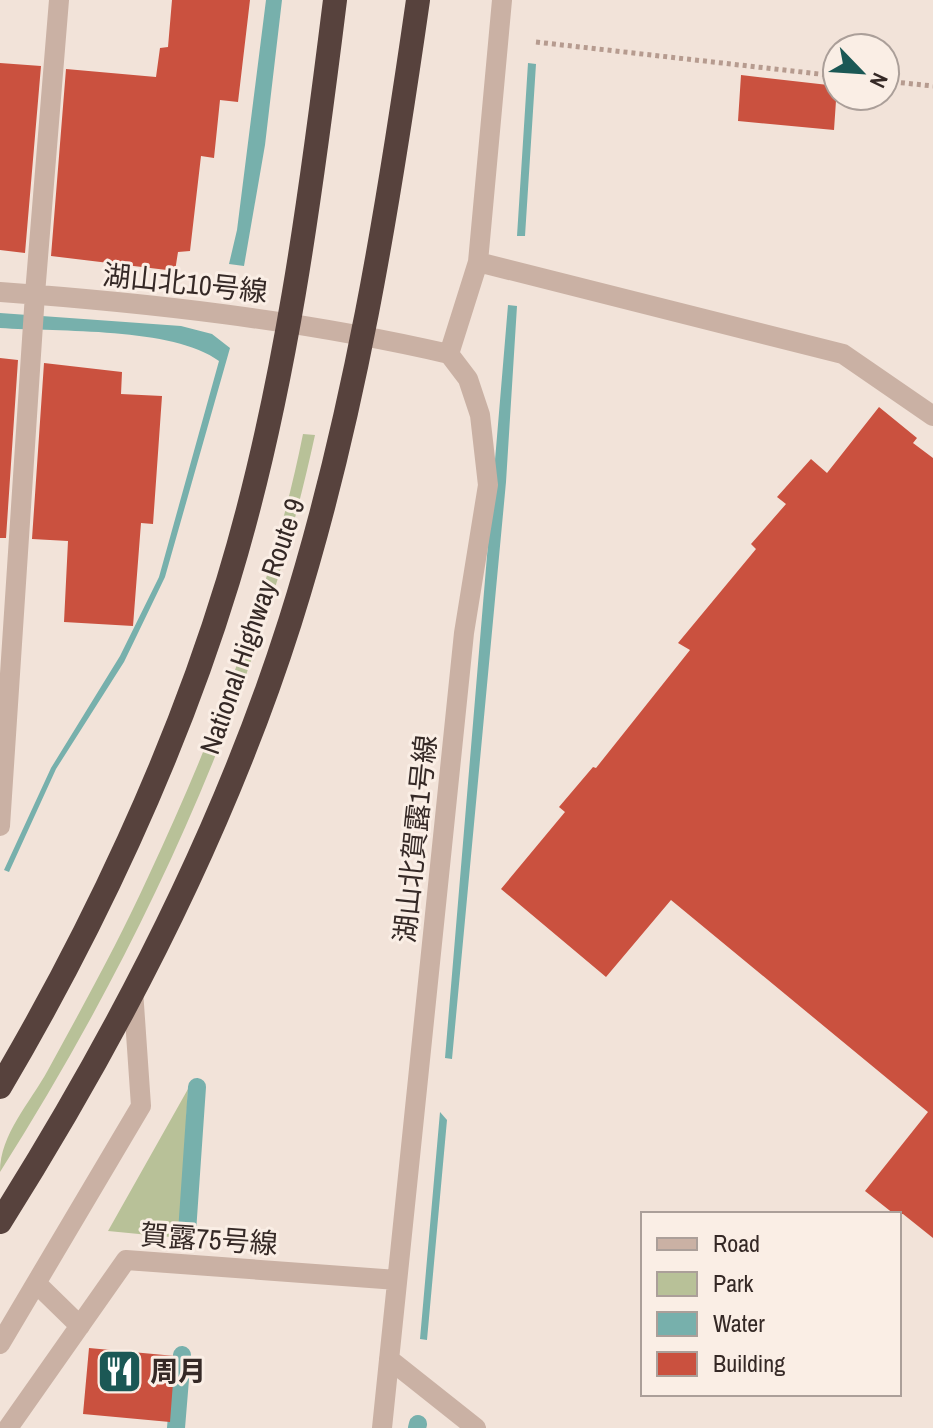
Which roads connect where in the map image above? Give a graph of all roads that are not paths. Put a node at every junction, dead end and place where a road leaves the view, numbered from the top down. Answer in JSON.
{"nodes":[{"id":1,"x":59,"y":0,"type":"edge"},
{"id":2,"x":335,"y":0,"type":"edge"},
{"id":3,"x":418,"y":0,"type":"edge"},
{"id":4,"x":502,"y":0,"type":"edge"},
{"id":5,"x":478,"y":262,"type":"junction"},
{"id":6,"x":0,"y":292,"type":"edge"},
{"id":7,"x":35,"y":294,"type":"junction"},
{"id":8,"x":287,"y":322,"type":"junction"},
{"id":9,"x":363,"y":334,"type":"junction"},
{"id":10,"x":449,"y":354,"type":"junction"},
{"id":11,"x":933,"y":416,"type":"edge"},
{"id":12,"x":0,"y":826,"type":"edge"},
{"id":13,"x":133,"y":990,"type":"junction"},
{"id":14,"x":0,"y":1087,"type":"edge"},
{"id":15,"x":0,"y":1222,"type":"edge"},
{"id":16,"x":397,"y":1280,"type":"junction"},
{"id":17,"x":38,"y":1285,"type":"junction"},
{"id":18,"x":80,"y":1326,"type":"junction"},
{"id":19,"x":0,"y":1344,"type":"edge"},
{"id":20,"x":389,"y":1359,"type":"junction"},
{"id":21,"x":8,"y":1428,"type":"edge"},
{"id":22,"x":382,"y":1428,"type":"edge"},
{"id":23,"x":476,"y":1428,"type":"edge"}],
"edges":[{"from":1,"to":7,"type":"street"},
{"from":2,"to":8,"type":"highway","name":"National Highway Route 9"},
{"from":3,"to":9,"type":"highway","name":"National Highway Route 9"},
{"from":4,"to":5,"type":"street"},
{"from":5,"to":10,"type":"street"},
{"from":5,"to":11,"type":"street"},
{"from":6,"to":7,"type":"street","name":"湖山北10号線"},
{"from":7,"to":8,"type":"street","name":"湖山北10号線"},
{"from":7,"to":12,"type":"street"},
{"from":8,"to":9,"type":"street","name":"湖山北10号線"},
{"from":8,"to":14,"type":"highway","name":"National Highway Route 9"},
{"from":9,"to":10,"type":"street"},
{"from":9,"to":13,"type":"highway","name":"National Highway Route 9"},
{"from":10,"to":16,"type":"street","name":"湖山北賀露1号線"},
{"from":13,"to":15,"type":"highway","name":"National Highway Route 9"},
{"from":13,"to":17,"type":"street"},
{"from":16,"to":18,"type":"street","name":"賀露75号線"},
{"from":16,"to":20,"type":"street","name":"湖山北賀露1号線"},
{"from":17,"to":18,"type":"street"},
{"from":17,"to":19,"type":"street"},
{"from":18,"to":21,"type":"street","name":"賀露75号線"},
{"from":20,"to":22,"type":"street","name":"湖山北賀露1号線"},
{"from":20,"to":23,"type":"street"}]}
